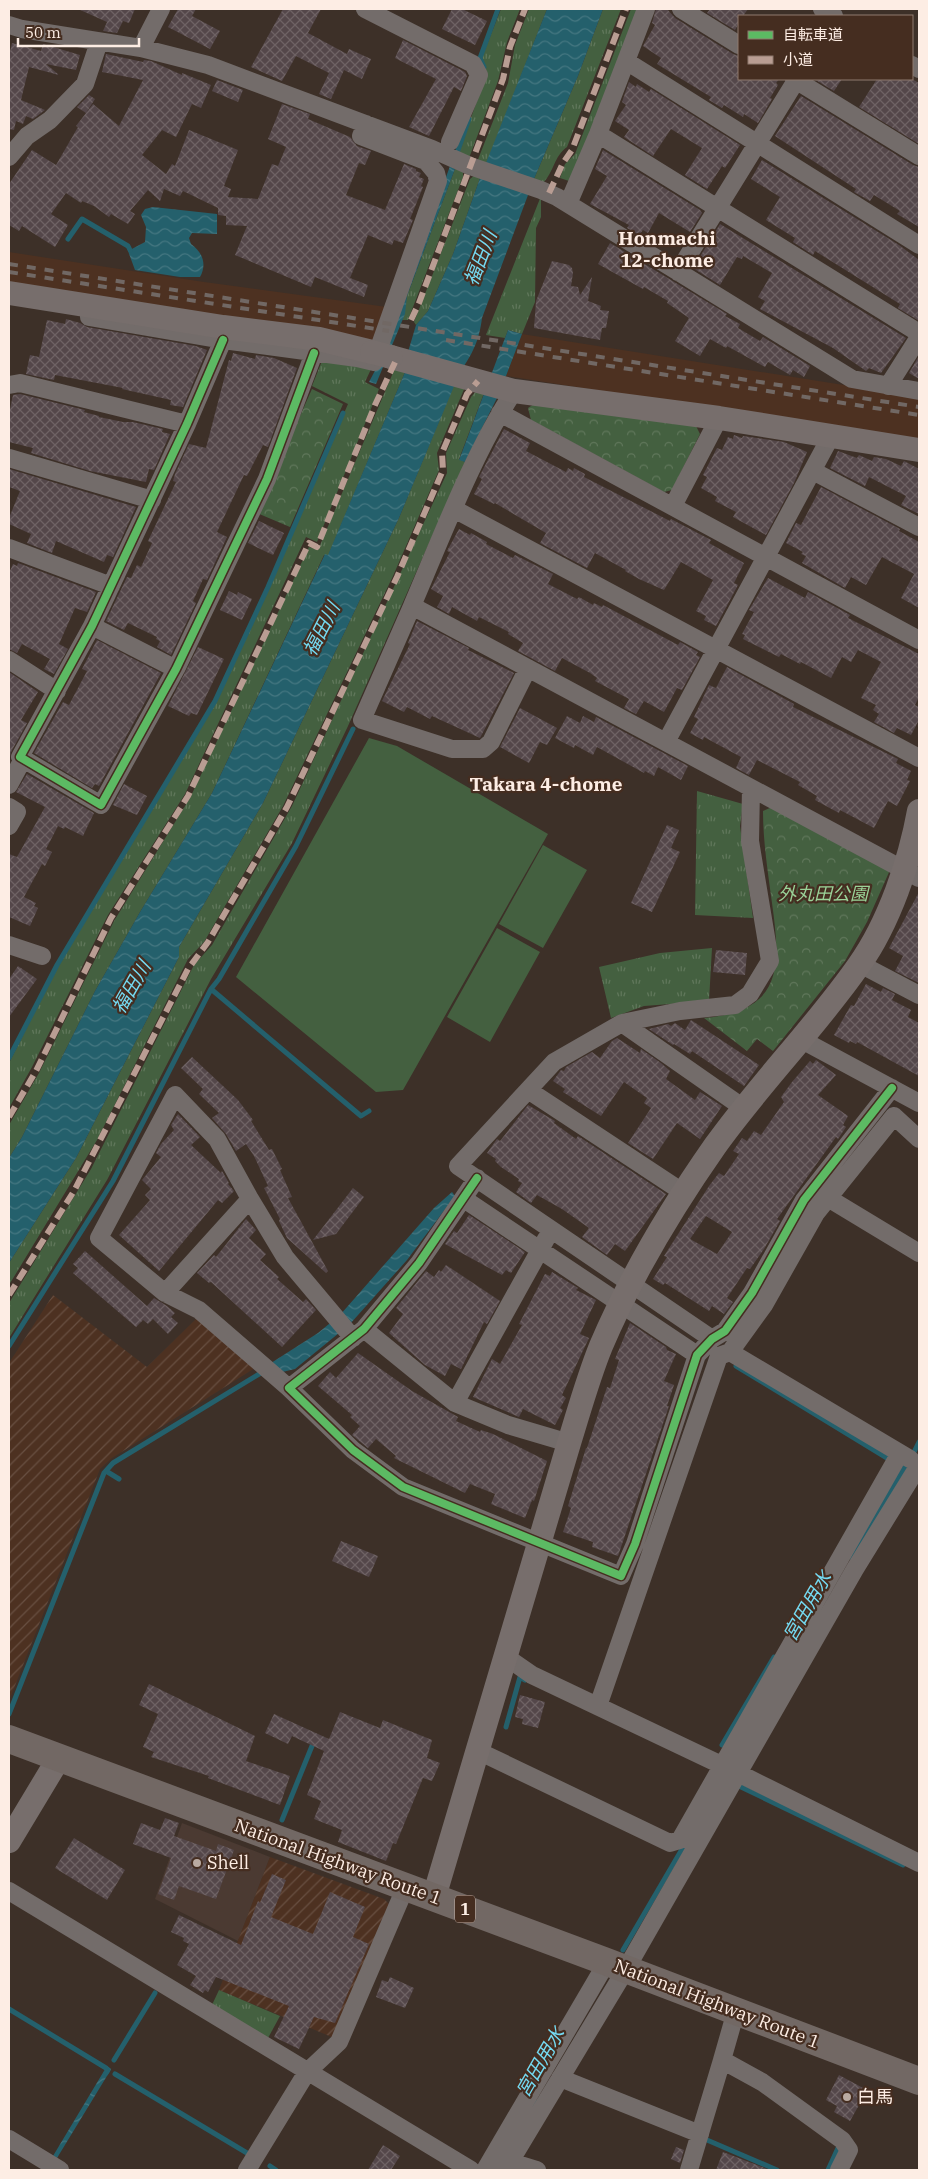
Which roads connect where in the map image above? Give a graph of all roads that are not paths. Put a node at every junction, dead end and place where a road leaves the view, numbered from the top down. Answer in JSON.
{"nodes":[{"id":1,"x":161,"y":9,"type":"edge"},
{"id":2,"x":365,"y":9,"type":"edge"},
{"id":3,"x":646,"y":9,"type":"edge"},
{"id":4,"x":681,"y":9,"type":"edge"},
{"id":5,"x":9,"y":25,"type":"edge"},
{"id":6,"x":98,"y":42,"type":"junction"},
{"id":7,"x":738,"y":44,"type":"edge"},
{"id":8,"x":141,"y":48,"type":"junction"},
{"id":9,"x":626,"y":61,"type":"junction"},
{"id":10,"x":795,"y":80,"type":"edge"},
{"id":11,"x":798,"y":80,"type":"edge"},
{"id":12,"x":366,"y":124,"type":"junction"},
{"id":13,"x":598,"y":134,"type":"junction"},
{"id":14,"x":450,"y":142,"type":"dead end"},
{"id":15,"x":757,"y":143,"type":"junction"},
{"id":16,"x":919,"y":156,"type":"edge"},
{"id":17,"x":9,"y":157,"type":"edge"},
{"id":18,"x":568,"y":204,"type":"junction"},
{"id":19,"x":718,"y":208,"type":"junction"},
{"id":20,"x":919,"y":245,"type":"edge"},
{"id":21,"x":678,"y":272,"type":"junction"},
{"id":22,"x":9,"y":293,"type":"edge"},
{"id":23,"x":36,"y":297,"type":"junction"},
{"id":24,"x":919,"y":333,"type":"edge"},
{"id":25,"x":919,"y":337,"type":"edge"},
{"id":26,"x":223,"y":340,"type":"junction"},
{"id":27,"x":314,"y":353,"type":"junction"},
{"id":28,"x":9,"y":385,"type":"edge"},
{"id":29,"x":494,"y":385,"type":"junction"},
{"id":30,"x":888,"y":386,"type":"junction"},
{"id":31,"x":919,"y":391,"type":"edge"},
{"id":32,"x":500,"y":413,"type":"junction"},
{"id":33,"x":719,"y":418,"type":"junction"},
{"id":34,"x":188,"y":424,"type":"junction"},
{"id":35,"x":831,"y":436,"type":"junction"},
{"id":36,"x":919,"y":450,"type":"edge"},
{"id":37,"x":9,"y":458,"type":"edge"},
{"id":38,"x":813,"y":471,"type":"junction"},
{"id":39,"x":152,"y":500,"type":"junction"},
{"id":40,"x":673,"y":506,"type":"junction"},
{"id":41,"x":454,"y":509,"type":"junction"},
{"id":42,"x":919,"y":527,"type":"edge"},
{"id":43,"x":9,"y":548,"type":"edge"},
{"id":44,"x":766,"y":556,"type":"junction"},
{"id":45,"x":111,"y":586,"type":"junction"},
{"id":46,"x":412,"y":606,"type":"junction"},
{"id":47,"x":92,"y":626,"type":"junction"},
{"id":48,"x":919,"y":640,"type":"edge"},
{"id":49,"x":716,"y":649,"type":"junction"},
{"id":50,"x":9,"y":660,"type":"edge"},
{"id":51,"x":528,"y":668,"type":"junction"},
{"id":52,"x":176,"y":669,"type":"junction"},
{"id":53,"x":57,"y":691,"type":"junction"},
{"id":54,"x":666,"y":742,"type":"junction"},
{"id":55,"x":919,"y":758,"type":"edge"},
{"id":56,"x":23,"y":760,"type":"junction"},
{"id":57,"x":9,"y":785,"type":"edge"},
{"id":58,"x":750,"y":788,"type":"junction"},
{"id":59,"x":9,"y":807,"type":"edge"},
{"id":60,"x":919,"y":811,"type":"edge"},
{"id":61,"x":9,"y":826,"type":"edge"},
{"id":62,"x":912,"y":874,"type":"edge"},
{"id":63,"x":11,"y":950,"type":"edge"},
{"id":64,"x":42,"y":956,"type":"dead end"},
{"id":65,"x":860,"y":964,"type":"junction"},
{"id":66,"x":919,"y":995,"type":"edge"},
{"id":67,"x":622,"y":1023,"type":"junction"},
{"id":68,"x":802,"y":1040,"type":"junction"},
{"id":69,"x":892,"y":1088,"type":"junction"},
{"id":70,"x":528,"y":1090,"type":"junction"},
{"id":71,"x":919,"y":1103,"type":"edge"},
{"id":72,"x":745,"y":1109,"type":"junction"},
{"id":73,"x":919,"y":1139,"type":"edge"},
{"id":74,"x":476,"y":1178,"type":"junction"},
{"id":75,"x":684,"y":1193,"type":"junction"},
{"id":76,"x":828,"y":1198,"type":"junction"},
{"id":77,"x":250,"y":1199,"type":"junction"},
{"id":78,"x":464,"y":1199,"type":"junction"},
{"id":79,"x":552,"y":1230,"type":"junction"},
{"id":80,"x":539,"y":1249,"type":"junction"},
{"id":81,"x":919,"y":1253,"type":"edge"},
{"id":82,"x":165,"y":1293,"type":"junction"},
{"id":83,"x":626,"y":1294,"type":"junction"},
{"id":84,"x":354,"y":1333,"type":"junction"},
{"id":85,"x":712,"y":1339,"type":"junction"},
{"id":86,"x":730,"y":1352,"type":"junction"},
{"id":87,"x":697,"y":1355,"type":"junction"},
{"id":88,"x":286,"y":1385,"type":"junction"},
{"id":89,"x":456,"y":1403,"type":"junction"},
{"id":90,"x":569,"y":1443,"type":"junction"},
{"id":91,"x":900,"y":1453,"type":"junction"},
{"id":92,"x":919,"y":1465,"type":"edge"},
{"id":93,"x":539,"y":1542,"type":"junction"},
{"id":94,"x":506,"y":1657,"type":"junction"},
{"id":95,"x":598,"y":1706,"type":"junction"},
{"id":96,"x":9,"y":1739,"type":"edge"},
{"id":97,"x":478,"y":1751,"type":"junction"},
{"id":98,"x":59,"y":1758,"type":"junction"},
{"id":99,"x":721,"y":1765,"type":"junction"},
{"id":100,"x":738,"y":1773,"type":"junction"},
{"id":101,"x":9,"y":1841,"type":"edge"},
{"id":102,"x":919,"y":1863,"type":"edge"},
{"id":103,"x":406,"y":1886,"type":"junction"},
{"id":104,"x":9,"y":1891,"type":"edge"},
{"id":105,"x":434,"y":1897,"type":"junction"},
{"id":106,"x":617,"y":1966,"type":"junction"},
{"id":107,"x":736,"y":2012,"type":"junction"},
{"id":108,"x":722,"y":2060,"type":"junction"},
{"id":109,"x":307,"y":2072,"type":"junction"},
{"id":110,"x":560,"y":2078,"type":"junction"},
{"id":111,"x":919,"y":2081,"type":"edge"},
{"id":112,"x":700,"y":2134,"type":"junction"},
{"id":113,"x":9,"y":2139,"type":"edge"},
{"id":114,"x":498,"y":2165,"type":"edge"},
{"id":115,"x":60,"y":2170,"type":"edge"},
{"id":116,"x":247,"y":2170,"type":"edge"},
{"id":117,"x":471,"y":2170,"type":"edge"},
{"id":118,"x":537,"y":2170,"type":"edge"},
{"id":119,"x":689,"y":2170,"type":"edge"},
{"id":120,"x":839,"y":2170,"type":"edge"}],
"edges":[{"from":1,"to":8,"type":"street"},
{"from":2,"to":14,"type":"street"},
{"from":3,"to":9,"type":"street"},
{"from":4,"to":7,"type":"street"},
{"from":5,"to":6,"type":"street"},
{"from":6,"to":8,"type":"street"},
{"from":6,"to":17,"type":"street"},
{"from":8,"to":12,"type":"street"},
{"from":9,"to":13,"type":"street"},
{"from":9,"to":15,"type":"street"},
{"from":10,"to":15,"type":"street"},
{"from":11,"to":16,"type":"street"},
{"from":12,"to":18,"type":"street"},
{"from":12,"to":27,"type":"street"},
{"from":13,"to":18,"type":"street"},
{"from":13,"to":19,"type":"street"},
{"from":15,"to":19,"type":"street"},
{"from":15,"to":20,"type":"street"},
{"from":18,"to":21,"type":"street"},
{"from":19,"to":21,"type":"street"},
{"from":19,"to":24,"type":"street"},
{"from":21,"to":30,"type":"street"},
{"from":22,"to":23,"type":"street"},
{"from":23,"to":26,"type":"street"},
{"from":23,"to":29,"type":"street"},
{"from":25,"to":30,"type":"street"},
{"from":26,"to":27,"type":"street"},
{"from":26,"to":34,"type":"street"},
{"from":27,"to":52,"type":"street"},
{"from":28,"to":34,"type":"street"},
{"from":29,"to":32,"type":"street"},
{"from":29,"to":33,"type":"street"},
{"from":30,"to":31,"type":"street"},
{"from":32,"to":40,"type":"street"},
{"from":32,"to":41,"type":"street"},
{"from":33,"to":35,"type":"street"},
{"from":33,"to":40,"type":"street"},
{"from":34,"to":39,"type":"street"},
{"from":35,"to":36,"type":"street"},
{"from":35,"to":38,"type":"street"},
{"from":37,"to":39,"type":"street"},
{"from":38,"to":42,"type":"street"},
{"from":38,"to":44,"type":"street"},
{"from":39,"to":45,"type":"street"},
{"from":40,"to":44,"type":"street"},
{"from":41,"to":46,"type":"street"},
{"from":41,"to":49,"type":"street"},
{"from":43,"to":45,"type":"street"},
{"from":44,"to":48,"type":"street"},
{"from":44,"to":49,"type":"street"},
{"from":45,"to":47,"type":"street"},
{"from":46,"to":51,"type":"street"},
{"from":46,"to":51,"type":"street"},
{"from":47,"to":52,"type":"street"},
{"from":47,"to":53,"type":"street"},
{"from":49,"to":54,"type":"street"},
{"from":49,"to":55,"type":"street"},
{"from":50,"to":53,"type":"street"},
{"from":51,"to":54,"type":"street"},
{"from":52,"to":56,"type":"street"},
{"from":53,"to":56,"type":"street"},
{"from":54,"to":58,"type":"street"},
{"from":56,"to":57,"type":"street"},
{"from":58,"to":62,"type":"street"},
{"from":58,"to":67,"type":"street"},
{"from":59,"to":61,"type":"street"},
{"from":60,"to":62,"type":"street"},
{"from":62,"to":65,"type":"street"},
{"from":63,"to":64,"type":"street"},
{"from":65,"to":66,"type":"street"},
{"from":65,"to":68,"type":"street"},
{"from":67,"to":70,"type":"street"},
{"from":67,"to":72,"type":"street"},
{"from":68,"to":69,"type":"street"},
{"from":68,"to":72,"type":"street"},
{"from":69,"to":71,"type":"street"},
{"from":69,"to":85,"type":"street"},
{"from":70,"to":74,"type":"street"},
{"from":70,"to":75,"type":"street"},
{"from":72,"to":75,"type":"street"},
{"from":73,"to":76,"type":"street"},
{"from":74,"to":78,"type":"street"},
{"from":74,"to":79,"type":"street"},
{"from":75,"to":83,"type":"street"},
{"from":76,"to":81,"type":"street"},
{"from":76,"to":86,"type":"street"},
{"from":77,"to":82,"type":"street"},
{"from":77,"to":82,"type":"street"},
{"from":77,"to":84,"type":"street"},
{"from":78,"to":80,"type":"street"},
{"from":78,"to":84,"type":"street"},
{"from":79,"to":80,"type":"street"},
{"from":79,"to":83,"type":"street"},
{"from":80,"to":83,"type":"street"},
{"from":80,"to":89,"type":"street"},
{"from":82,"to":88,"type":"street"},
{"from":83,"to":85,"type":"street"},
{"from":83,"to":87,"type":"street"},
{"from":83,"to":90,"type":"street"},
{"from":84,"to":88,"type":"street"},
{"from":84,"to":89,"type":"street"},
{"from":85,"to":87,"type":"street"},
{"from":86,"to":91,"type":"street"},
{"from":86,"to":95,"type":"street"},
{"from":87,"to":93,"type":"street"},
{"from":88,"to":93,"type":"street"},
{"from":89,"to":90,"type":"street"},
{"from":90,"to":93,"type":"street"},
{"from":91,"to":92,"type":"street"},
{"from":91,"to":99,"type":"street"},
{"from":92,"to":100,"type":"street"},
{"from":93,"to":94,"type":"street"},
{"from":94,"to":95,"type":"street"},
{"from":94,"to":97,"type":"street"},
{"from":95,"to":99,"type":"street"},
{"from":96,"to":98,"type":"highway","name":"National Highway Route 1","number":"1"},
{"from":97,"to":99,"type":"street"},
{"from":97,"to":105,"type":"street"},
{"from":98,"to":101,"type":"street"},
{"from":98,"to":103,"type":"highway","name":"National Highway Route 1","number":"1"},
{"from":99,"to":100,"type":"street"},
{"from":100,"to":102,"type":"street"},
{"from":100,"to":106,"type":"street"},
{"from":103,"to":105,"type":"highway","name":"National Highway Route 1","number":"1"},
{"from":103,"to":109,"type":"street"},
{"from":104,"to":109,"type":"street"},
{"from":105,"to":106,"type":"highway","name":"National Highway Route 1","number":"1"},
{"from":106,"to":107,"type":"highway","name":"National Highway Route 1","number":"1"},
{"from":106,"to":110,"type":"street"},
{"from":106,"to":114,"type":"street"},
{"from":107,"to":108,"type":"street"},
{"from":107,"to":111,"type":"highway","name":"National Highway Route 1","number":"1"},
{"from":108,"to":112,"type":"street"},
{"from":108,"to":120,"type":"street"},
{"from":109,"to":116,"type":"street"},
{"from":109,"to":117,"type":"street"},
{"from":110,"to":112,"type":"street"},
{"from":110,"to":114,"type":"street"},
{"from":112,"to":119,"type":"street"},
{"from":113,"to":115,"type":"street"},
{"from":114,"to":118,"type":"street"}]}
